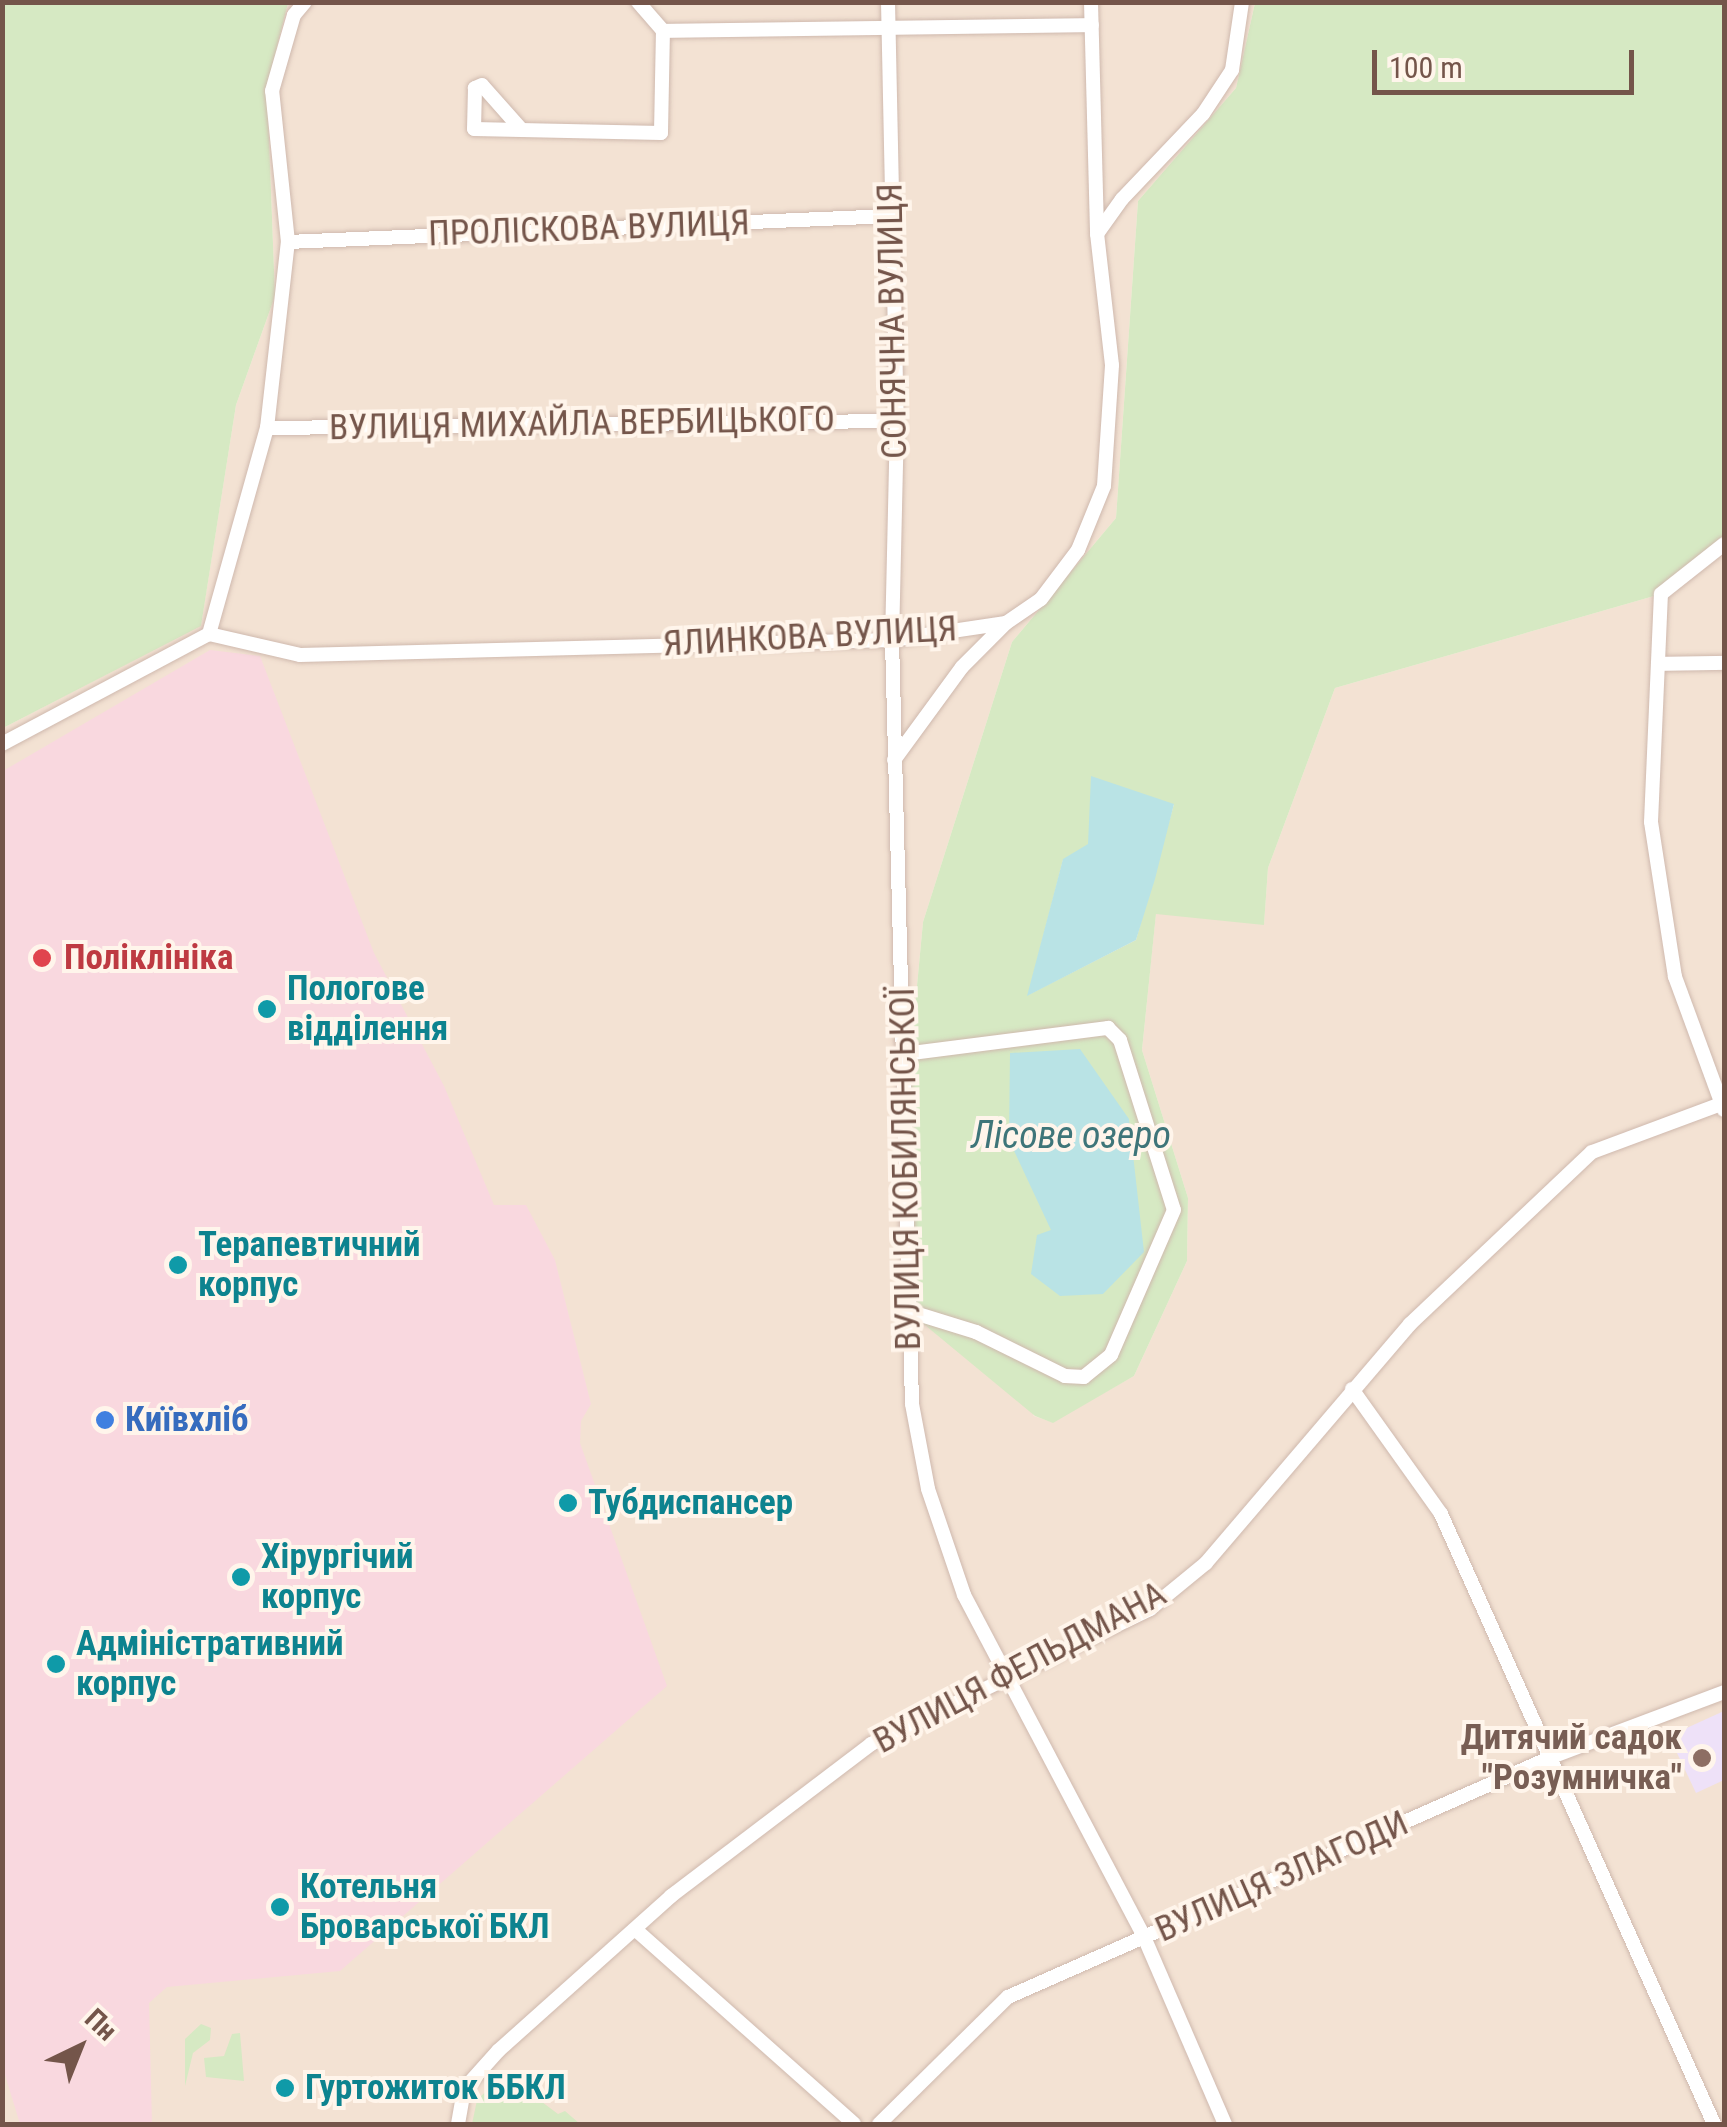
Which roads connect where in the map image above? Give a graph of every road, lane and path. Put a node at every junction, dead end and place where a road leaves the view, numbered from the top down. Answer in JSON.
{"nodes":[{"id":1,"x":305,"y":2,"type":"edge"},
{"id":2,"x":638,"y":2,"type":"edge"},
{"id":3,"x":888,"y":2,"type":"edge"},
{"id":4,"x":1091,"y":2,"type":"edge"},
{"id":5,"x":1242,"y":2,"type":"edge"},
{"id":6,"x":1092,"y":25,"type":"junction"},
{"id":7,"x":890,"y":31,"type":"junction"},
{"id":8,"x":663,"y":32,"type":"junction"},
{"id":9,"x":520,"y":128,"type":"dead end"},
{"id":10,"x":891,"y":216,"type":"junction"},
{"id":11,"x":1097,"y":234,"type":"junction"},
{"id":12,"x":288,"y":242,"type":"junction"},
{"id":13,"x":896,"y":420,"type":"junction"},
{"id":14,"x":267,"y":428,"type":"junction"},
{"id":15,"x":1724,"y":544,"type":"edge"},
{"id":16,"x":1006,"y":623,"type":"junction"},
{"id":17,"x":209,"y":634,"type":"junction"},
{"id":18,"x":892,"y":640,"type":"junction"},
{"id":19,"x":1724,"y":663,"type":"edge"},
{"id":20,"x":1658,"y":664,"type":"junction"},
{"id":21,"x":2,"y":744,"type":"edge"},
{"id":22,"x":894,"y":760,"type":"junction"},
{"id":23,"x":904,"y":1054,"type":"junction"},
{"id":24,"x":1724,"y":1107,"type":"edge"},
{"id":25,"x":908,"y":1311,"type":"junction"},
{"id":26,"x":1352,"y":1389,"type":"junction"},
{"id":27,"x":1013,"y":1678,"type":"junction"},
{"id":28,"x":1724,"y":1692,"type":"edge"},
{"id":29,"x":1554,"y":1756,"type":"junction"},
{"id":30,"x":637,"y":1931,"type":"junction"},
{"id":31,"x":1144,"y":1937,"type":"junction"},
{"id":32,"x":458,"y":2124,"type":"edge"},
{"id":33,"x":854,"y":2124,"type":"edge"},
{"id":34,"x":880,"y":2124,"type":"edge"},
{"id":35,"x":1225,"y":2124,"type":"edge"},
{"id":36,"x":1714,"y":2124,"type":"edge"}],
"edges":[{"from":1,"to":12,"type":"street"},
{"from":2,"to":8,"type":"street"},
{"from":3,"to":7,"type":"street","name":"СОНЯЧНА ВУЛИЦЯ"},
{"from":4,"to":6,"type":"street","name":"ЯЛИНКОВА ВУЛИЦЯ"},
{"from":5,"to":11,"type":"street"},
{"from":6,"to":7,"type":"street"},
{"from":6,"to":11,"type":"street","name":"ЯЛИНКОВА ВУЛИЦЯ"},
{"from":7,"to":8,"type":"street"},
{"from":7,"to":10,"type":"street","name":"СОНЯЧНА ВУЛИЦЯ"},
{"from":8,"to":9,"type":"street"},
{"from":10,"to":12,"type":"street","name":"ПРОЛІСКОВА ВУЛИЦЯ"},
{"from":10,"to":13,"type":"street","name":"СОНЯЧНА ВУЛИЦЯ"},
{"from":11,"to":16,"type":"street","name":"ЯЛИНКОВА ВУЛИЦЯ"},
{"from":12,"to":14,"type":"street"},
{"from":13,"to":14,"type":"street","name":"ВУЛИЦЯ МИХАЙЛА ВЕРБИЦЬКОГО"},
{"from":13,"to":18,"type":"street","name":"СОНЯЧНА ВУЛИЦЯ"},
{"from":14,"to":17,"type":"street"},
{"from":15,"to":20,"type":"street"},
{"from":16,"to":18,"type":"street","name":"ЯЛИНКОВА ВУЛИЦЯ"},
{"from":16,"to":22,"type":"street"},
{"from":17,"to":18,"type":"street","name":"ЯЛИНКОВА ВУЛИЦЯ"},
{"from":17,"to":21,"type":"street"},
{"from":18,"to":22,"type":"street","name":"ВУЛИЦЯ КОБИЛЯНСЬКОЇ"},
{"from":19,"to":20,"type":"street"},
{"from":20,"to":24,"type":"street"},
{"from":22,"to":23,"type":"street","name":"ВУЛИЦЯ КОБИЛЯНСЬКОЇ"},
{"from":23,"to":25,"type":"street","name":"ВУЛИЦЯ КОБИЛЯНСЬКОЇ"},
{"from":23,"to":25,"type":"street"},
{"from":24,"to":26,"type":"street","name":"ВУЛИЦЯ ФЕЛЬДМАНА"},
{"from":25,"to":27,"type":"street","name":"ВУЛИЦЯ КОБИЛЯНСЬКОЇ"},
{"from":26,"to":27,"type":"street","name":"ВУЛИЦЯ ФЕЛЬДМАНА"},
{"from":26,"to":29,"type":"street"},
{"from":27,"to":30,"type":"street","name":"ВУЛИЦЯ ФЕЛЬДМАНА"},
{"from":27,"to":31,"type":"street","name":"ВУЛИЦЯ КОБИЛЯНСЬКОЇ"},
{"from":28,"to":29,"type":"street","name":"ВУЛИЦЯ ЗЛАГОДИ"},
{"from":29,"to":31,"type":"street","name":"ВУЛИЦЯ ЗЛАГОДИ"},
{"from":29,"to":36,"type":"street"},
{"from":30,"to":32,"type":"street","name":"ВУЛИЦЯ ФЕЛЬДМАНА"},
{"from":30,"to":33,"type":"street"},
{"from":31,"to":34,"type":"street","name":"ВУЛИЦЯ ЗЛАГОДИ"},
{"from":31,"to":35,"type":"street","name":"ВУЛИЦЯ КОБИЛЯНСЬКОЇ"}]}
